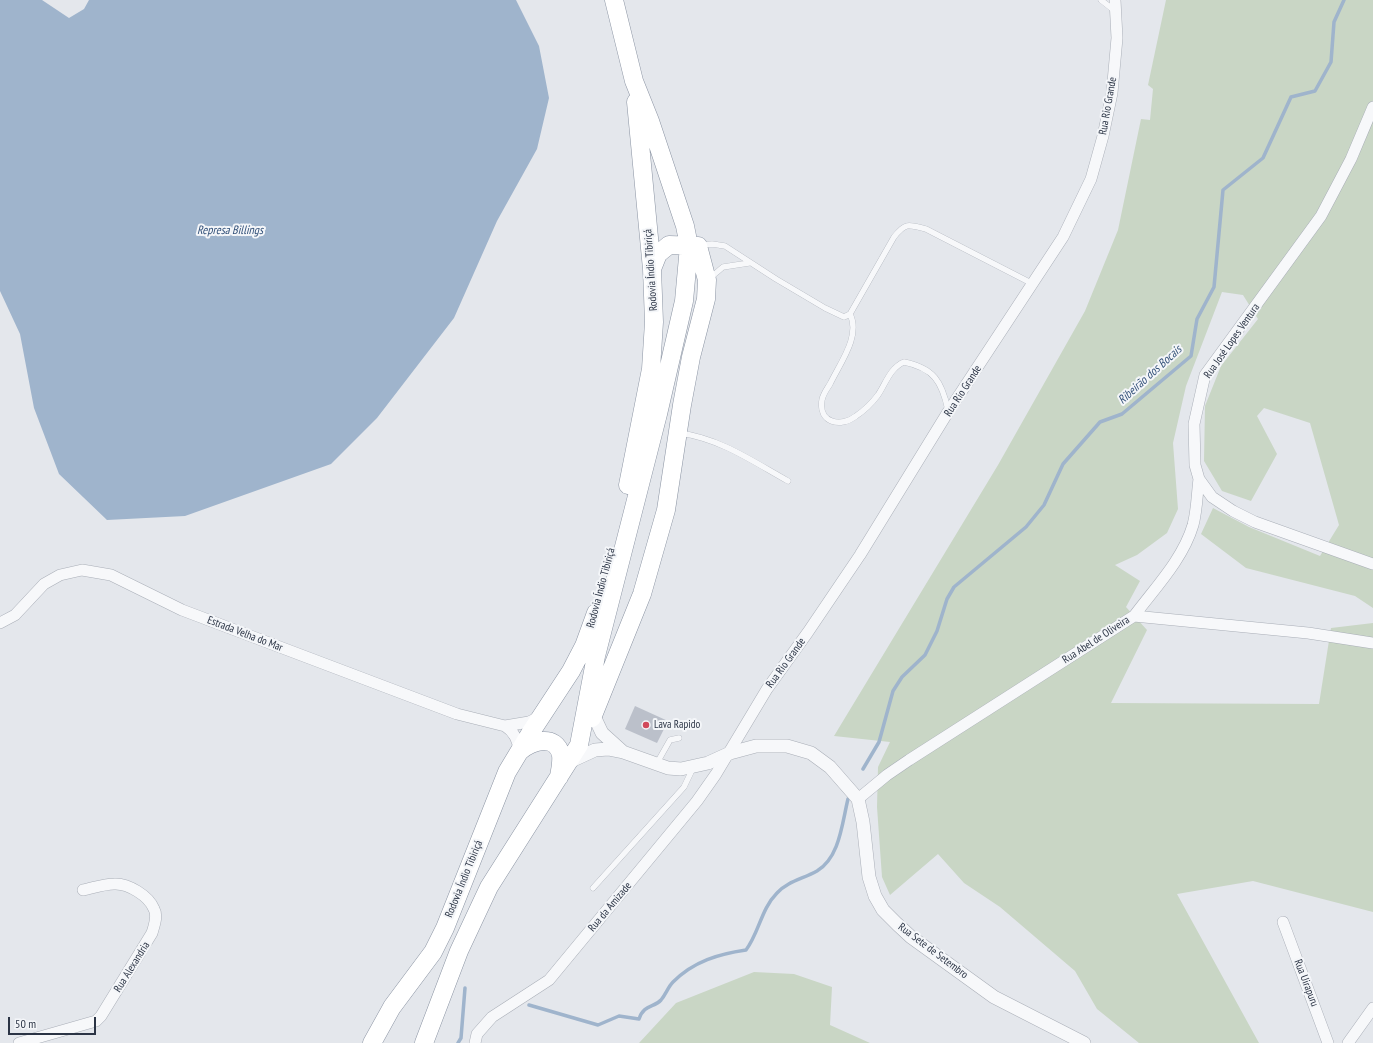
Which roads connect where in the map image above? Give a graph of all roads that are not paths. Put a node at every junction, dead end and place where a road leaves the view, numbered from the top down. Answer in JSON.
{"nodes":[{"id":1,"x":614,"y":0,"type":"edge"},
{"id":2,"x":1101,"y":0,"type":"edge"},
{"id":3,"x":1115,"y":6,"type":"edge"},
{"id":4,"x":634,"y":81,"type":"junction"},
{"id":5,"x":1373,"y":108,"type":"edge"},
{"id":6,"x":693,"y":246,"type":"junction"},
{"id":7,"x":749,"y":263,"type":"junction"},
{"id":8,"x":652,"y":269,"type":"junction"},
{"id":9,"x":707,"y":280,"type":"junction"},
{"id":10,"x":1034,"y":284,"type":"junction"},
{"id":11,"x":850,"y":314,"type":"junction"},
{"id":12,"x":948,"y":412,"type":"junction"},
{"id":13,"x":677,"y":432,"type":"junction"},
{"id":14,"x":1199,"y":478,"type":"junction"},
{"id":15,"x":788,"y":481,"type":"dead end"},
{"id":16,"x":1373,"y":564,"type":"edge"},
{"id":17,"x":1134,"y":616,"type":"junction"},
{"id":18,"x":0,"y":623,"type":"edge"},
{"id":19,"x":1373,"y":643,"type":"edge"},
{"id":20,"x":544,"y":713,"type":"junction"},
{"id":21,"x":594,"y":714,"type":"junction"},
{"id":22,"x":504,"y":726,"type":"junction"},
{"id":23,"x":679,"y":738,"type":"dead end"},
{"id":24,"x":578,"y":745,"type":"junction"},
{"id":25,"x":520,"y":751,"type":"junction"},
{"id":26,"x":624,"y":752,"type":"junction"},
{"id":27,"x":730,"y":753,"type":"junction"},
{"id":28,"x":569,"y":762,"type":"junction"},
{"id":29,"x":656,"y":764,"type":"junction"},
{"id":30,"x":693,"y":768,"type":"junction"},
{"id":31,"x":558,"y":780,"type":"junction"},
{"id":32,"x":858,"y":799,"type":"junction"},
{"id":33,"x":593,"y":888,"type":"dead end"},
{"id":34,"x":83,"y":890,"type":"dead end"},
{"id":35,"x":1283,"y":922,"type":"dead end"},
{"id":36,"x":1373,"y":1008,"type":"edge"},
{"id":37,"x":430,"y":1026,"type":"junction"},
{"id":38,"x":374,"y":1041,"type":"edge"},
{"id":39,"x":19,"y":1043,"type":"edge"},
{"id":40,"x":420,"y":1043,"type":"edge"},
{"id":41,"x":424,"y":1043,"type":"edge"},
{"id":42,"x":475,"y":1043,"type":"edge"},
{"id":43,"x":1084,"y":1043,"type":"edge"},
{"id":44,"x":1328,"y":1043,"type":"edge"},
{"id":45,"x":1348,"y":1043,"type":"edge"}],
"edges":[{"from":1,"to":4,"type":"highway","name":"Rodovia Índio Tibiriçá"},
{"from":2,"to":3,"type":"lane"},
{"from":3,"to":10,"type":"street","name":"Rua Rio Grande"},
{"from":4,"to":6,"type":"highway","name":"Rodovia Índio Tibiriçá"},
{"from":4,"to":8,"type":"highway","name":"Rodovia Índio Tibiriçá"},
{"from":5,"to":14,"type":"street","name":"Rua José Lopes Ventura"},
{"from":6,"to":7,"type":"lane"},
{"from":6,"to":8,"type":"highway"},
{"from":6,"to":9,"type":"highway"},
{"from":6,"to":24,"type":"highway","name":"Rodovia Índio Tibiriçá"},
{"from":7,"to":9,"type":"lane"},
{"from":7,"to":11,"type":"lane"},
{"from":8,"to":20,"type":"highway","name":"Rodovia Índio Tibiriçá"},
{"from":9,"to":13,"type":"highway"},
{"from":10,"to":11,"type":"lane"},
{"from":10,"to":12,"type":"street","name":"Rua Rio Grande"},
{"from":11,"to":12,"type":"lane"},
{"from":12,"to":27,"type":"street","name":"Rua Rio Grande"},
{"from":13,"to":15,"type":"lane"},
{"from":13,"to":21,"type":"highway"},
{"from":14,"to":16,"type":"street","name":"Rua José Lopes Ventura"},
{"from":14,"to":17,"type":"street"},
{"from":17,"to":19,"type":"street","name":"Rua Abel de Oliveira"},
{"from":17,"to":32,"type":"street","name":"Rua Abel de Oliveira"},
{"from":18,"to":22,"type":"street","name":"Estrada Velha do Mar"},
{"from":20,"to":22,"type":"street"},
{"from":20,"to":25,"type":"highway","name":"Rodovia Índio Tibiriçá"},
{"from":21,"to":24,"type":"highway"},
{"from":21,"to":26,"type":"street","name":"Rua Sete de Setembro"},
{"from":22,"to":25,"type":"street"},
{"from":23,"to":29,"type":"lane"},
{"from":24,"to":28,"type":"highway","name":"Rodovia Índio Tibiriçá"},
{"from":25,"to":31,"type":"highway"},
{"from":25,"to":38,"type":"highway","name":"Rodovia Índio Tibiriçá"},
{"from":26,"to":28,"type":"street","name":"Rua Sete de Setembro"},
{"from":26,"to":29,"type":"street","name":"Rua Sete de Setembro"},
{"from":27,"to":30,"type":"street","name":"Rua Sete de Setembro"},
{"from":27,"to":32,"type":"street","name":"Rua Sete de Setembro"},
{"from":27,"to":42,"type":"street","name":"Rua da Amizade"},
{"from":28,"to":31,"type":"highway","name":"Rodovia Índio Tibiriçá"},
{"from":29,"to":30,"type":"street","name":"Rua Sete de Setembro"},
{"from":30,"to":33,"type":"lane"},
{"from":31,"to":37,"type":"highway","name":"Rodovia Índio Tibiriçá"},
{"from":32,"to":43,"type":"street","name":"Rua Sete de Setembro"},
{"from":34,"to":39,"type":"street","name":"Rua Alexandria"},
{"from":35,"to":44,"type":"street","name":"Rua Uirapuru"},
{"from":36,"to":45,"type":"street"},
{"from":37,"to":40,"type":"highway"},
{"from":37,"to":41,"type":"highway","name":"Rodovia Índio Tibiriçá"}]}
